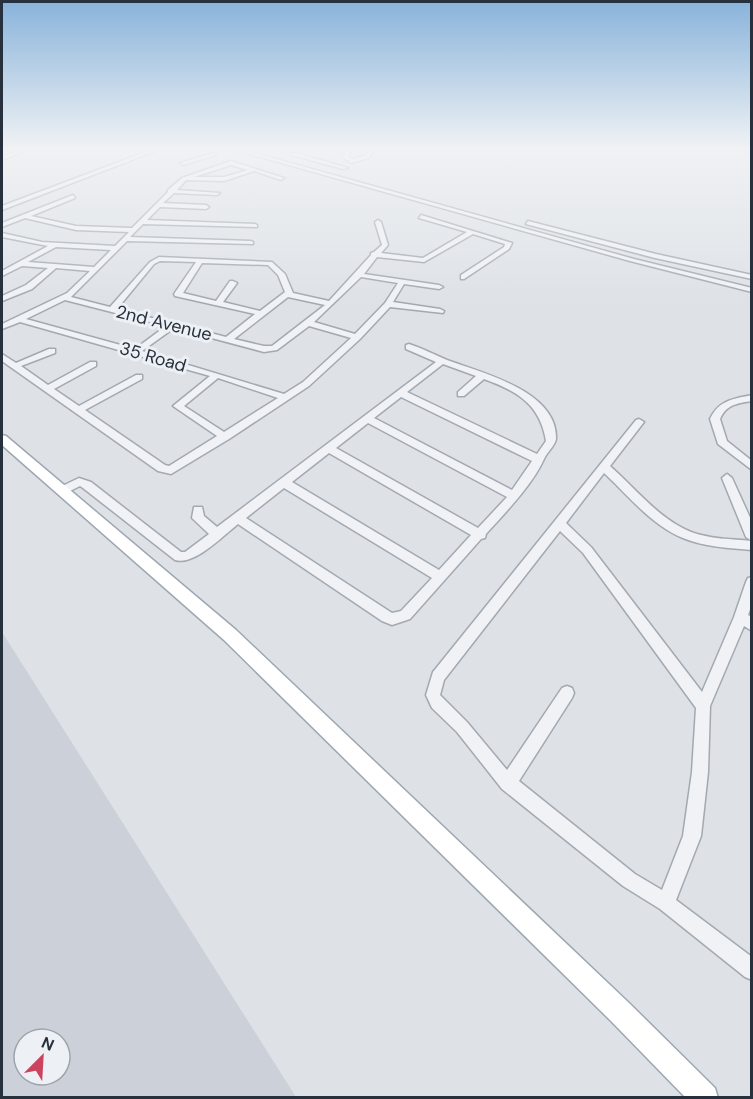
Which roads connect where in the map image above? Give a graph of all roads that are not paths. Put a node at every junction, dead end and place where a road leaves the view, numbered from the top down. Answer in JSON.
{"nodes":[{"id":1,"x":25,"y":199,"type":"edge"},
{"id":2,"x":67,"y":199,"type":"edge"},
{"id":3,"x":163,"y":199,"type":"edge"},
{"id":4,"x":414,"y":199,"type":"edge"},
{"id":5,"x":440,"y":199,"type":"edge"},
{"id":6,"x":158,"y":205,"type":"junction"},
{"id":7,"x":206,"y":207,"type":"dead end"},
{"id":8,"x":2,"y":208,"type":"edge"},
{"id":9,"x":24,"y":216,"type":"junction"},
{"id":10,"x":421,"y":217,"type":"dead end"},
{"id":11,"x":142,"y":222,"type":"junction"},
{"id":12,"x":378,"y":222,"type":"dead end"},
{"id":13,"x":2,"y":225,"type":"edge"},
{"id":14,"x":255,"y":226,"type":"dead end"},
{"id":15,"x":134,"y":230,"type":"junction"},
{"id":16,"x":472,"y":232,"type":"junction"},
{"id":17,"x":2,"y":235,"type":"edge"},
{"id":18,"x":127,"y":239,"type":"junction"},
{"id":19,"x":251,"y":243,"type":"dead end"},
{"id":20,"x":53,"y":246,"type":"junction"},
{"id":21,"x":117,"y":248,"type":"junction"},
{"id":22,"x":176,"y":250,"type":"junction"},
{"id":23,"x":373,"y":254,"type":"junction"},
{"id":24,"x":200,"y":261,"type":"junction"},
{"id":25,"x":2,"y":263,"type":"edge"},
{"id":26,"x":24,"y":264,"type":"junction"},
{"id":27,"x":55,"y":266,"type":"junction"},
{"id":28,"x":15,"y":268,"type":"junction"},
{"id":29,"x":97,"y":269,"type":"junction"},
{"id":30,"x":2,"y":274,"type":"edge"},
{"id":31,"x":359,"y":275,"type":"junction"},
{"id":32,"x":464,"y":276,"type":"dead end"},
{"id":33,"x":752,"y":277,"type":"edge"},
{"id":34,"x":402,"y":282,"type":"junction"},
{"id":35,"x":233,"y":284,"type":"dead end"},
{"id":36,"x":439,"y":287,"type":"dead end"},
{"id":37,"x":752,"y":290,"type":"edge"},
{"id":38,"x":290,"y":294,"type":"junction"},
{"id":39,"x":65,"y":298,"type":"junction"},
{"id":40,"x":2,"y":299,"type":"edge"},
{"id":41,"x":218,"y":304,"type":"junction"},
{"id":42,"x":330,"y":304,"type":"junction"},
{"id":43,"x":388,"y":304,"type":"junction"},
{"id":44,"x":112,"y":310,"type":"junction"},
{"id":45,"x":440,"y":311,"type":"dead end"},
{"id":46,"x":263,"y":314,"type":"junction"},
{"id":47,"x":19,"y":319,"type":"junction"},
{"id":48,"x":308,"y":323,"type":"junction"},
{"id":49,"x":173,"y":325,"type":"junction"},
{"id":50,"x":2,"y":327,"type":"edge"},
{"id":51,"x":357,"y":337,"type":"junction"},
{"id":52,"x":228,"y":339,"type":"junction"},
{"id":53,"x":409,"y":347,"type":"dead end"},
{"id":54,"x":52,"y":351,"type":"dead end"},
{"id":55,"x":136,"y":352,"type":"junction"},
{"id":56,"x":2,"y":357,"type":"edge"},
{"id":57,"x":442,"y":361,"type":"junction"},
{"id":58,"x":93,"y":364,"type":"dead end"},
{"id":59,"x":15,"y":366,"type":"junction"},
{"id":60,"x":217,"y":375,"type":"junction"},
{"id":61,"x":482,"y":376,"type":"junction"},
{"id":62,"x":139,"y":377,"type":"dead end"},
{"id":63,"x":48,"y":389,"type":"junction"},
{"id":64,"x":401,"y":393,"type":"junction"},
{"id":65,"x":461,"y":394,"type":"dead end"},
{"id":66,"x":285,"y":397,"type":"junction"},
{"id":67,"x":752,"y":398,"type":"edge"},
{"id":68,"x":78,"y":410,"type":"junction"},
{"id":69,"x":368,"y":419,"type":"junction"},
{"id":70,"x":639,"y":422,"type":"dead end"},
{"id":71,"x":225,"y":437,"type":"junction"},
{"id":72,"x":2,"y":439,"type":"edge"},
{"id":73,"x":330,"y":449,"type":"junction"},
{"id":74,"x":540,"y":460,"type":"junction"},
{"id":75,"x":604,"y":467,"type":"junction"},
{"id":76,"x":752,"y":467,"type":"edge"},
{"id":77,"x":727,"y":478,"type":"dead end"},
{"id":78,"x":285,"y":483,"type":"junction"},
{"id":79,"x":62,"y":491,"type":"junction"},
{"id":80,"x":514,"y":496,"type":"junction"},
{"id":81,"x":198,"y":510,"type":"dead end"},
{"id":82,"x":238,"y":518,"type":"junction"},
{"id":83,"x":559,"y":523,"type":"junction"},
{"id":84,"x":217,"y":534,"type":"junction"},
{"id":85,"x":481,"y":535,"type":"junction"},
{"id":86,"x":752,"y":537,"type":"edge"},
{"id":87,"x":752,"y":546,"type":"edge"},
{"id":88,"x":439,"y":576,"type":"junction"},
{"id":89,"x":752,"y":582,"type":"edge"},
{"id":90,"x":746,"y":621,"type":"edge"},
{"id":91,"x":567,"y":693,"type":"dead end"},
{"id":92,"x":703,"y":706,"type":"junction"},
{"id":93,"x":508,"y":783,"type":"junction"},
{"id":94,"x":666,"y":903,"type":"junction"},
{"id":95,"x":752,"y":970,"type":"edge"},
{"id":96,"x":705,"y":1098,"type":"edge"}],
"edges":[{"from":1,"to":8,"type":"street"},
{"from":2,"to":9,"type":"street"},
{"from":3,"to":6,"type":"street"},
{"from":4,"to":37,"type":"street"},
{"from":5,"to":33,"type":"street"},
{"from":6,"to":7,"type":"street"},
{"from":6,"to":11,"type":"street"},
{"from":9,"to":13,"type":"street"},
{"from":9,"to":15,"type":"street"},
{"from":10,"to":16,"type":"street"},
{"from":11,"to":14,"type":"street"},
{"from":11,"to":15,"type":"street"},
{"from":12,"to":23,"type":"street"},
{"from":15,"to":18,"type":"street"},
{"from":16,"to":23,"type":"street"},
{"from":16,"to":32,"type":"street"},
{"from":17,"to":20,"type":"street"},
{"from":18,"to":21,"type":"street"},
{"from":18,"to":22,"type":"street"},
{"from":19,"to":22,"type":"street"},
{"from":20,"to":21,"type":"street"},
{"from":20,"to":26,"type":"street"},
{"from":21,"to":29,"type":"street"},
{"from":22,"to":24,"type":"street"},
{"from":22,"to":44,"type":"street"},
{"from":23,"to":31,"type":"street"},
{"from":24,"to":38,"type":"street"},
{"from":24,"to":41,"type":"street"},
{"from":25,"to":28,"type":"street"},
{"from":26,"to":27,"type":"street"},
{"from":26,"to":28,"type":"street"},
{"from":27,"to":29,"type":"street"},
{"from":27,"to":40,"type":"street"},
{"from":28,"to":30,"type":"street"},
{"from":29,"to":39,"type":"street"},
{"from":31,"to":34,"type":"street"},
{"from":31,"to":42,"type":"street"},
{"from":34,"to":36,"type":"street"},
{"from":34,"to":43,"type":"street"},
{"from":35,"to":41,"type":"street"},
{"from":38,"to":42,"type":"street"},
{"from":38,"to":46,"type":"street"},
{"from":39,"to":44,"type":"street","name":"2nd Avenue"},
{"from":39,"to":47,"type":"street"},
{"from":41,"to":46,"type":"street"},
{"from":42,"to":48,"type":"street"},
{"from":43,"to":45,"type":"street"},
{"from":43,"to":51,"type":"street"},
{"from":44,"to":49,"type":"street","name":"2nd Avenue"},
{"from":46,"to":52,"type":"street"},
{"from":47,"to":50,"type":"street"},
{"from":47,"to":55,"type":"street","name":"35 Road"},
{"from":48,"to":51,"type":"street"},
{"from":48,"to":52,"type":"street","name":"2nd Avenue"},
{"from":49,"to":52,"type":"street","name":"2nd Avenue"},
{"from":49,"to":55,"type":"street"},
{"from":51,"to":66,"type":"street"},
{"from":53,"to":57,"type":"street"},
{"from":54,"to":59,"type":"street"},
{"from":55,"to":60,"type":"street","name":"35 Road"},
{"from":56,"to":59,"type":"street"},
{"from":57,"to":61,"type":"street"},
{"from":57,"to":64,"type":"street"},
{"from":58,"to":63,"type":"street"},
{"from":59,"to":63,"type":"street"},
{"from":60,"to":66,"type":"street","name":"35 Road"},
{"from":60,"to":71,"type":"street"},
{"from":61,"to":65,"type":"street"},
{"from":61,"to":74,"type":"street"},
{"from":62,"to":68,"type":"street"},
{"from":63,"to":68,"type":"street"},
{"from":64,"to":69,"type":"street"},
{"from":64,"to":74,"type":"street"},
{"from":66,"to":71,"type":"street"},
{"from":67,"to":76,"type":"street"},
{"from":68,"to":71,"type":"street"},
{"from":69,"to":73,"type":"street"},
{"from":69,"to":80,"type":"street"},
{"from":70,"to":75,"type":"street"},
{"from":72,"to":79,"type":"main road"},
{"from":73,"to":78,"type":"street"},
{"from":73,"to":85,"type":"street"},
{"from":74,"to":80,"type":"street"},
{"from":75,"to":83,"type":"street"},
{"from":75,"to":87,"type":"street"},
{"from":77,"to":86,"type":"street"},
{"from":78,"to":82,"type":"street"},
{"from":78,"to":88,"type":"street"},
{"from":79,"to":84,"type":"street"},
{"from":79,"to":96,"type":"main road"},
{"from":80,"to":85,"type":"street"},
{"from":81,"to":84,"type":"street"},
{"from":82,"to":84,"type":"street"},
{"from":82,"to":88,"type":"street"},
{"from":83,"to":92,"type":"street"},
{"from":83,"to":93,"type":"street"},
{"from":85,"to":88,"type":"street"},
{"from":89,"to":90,"type":"street"},
{"from":90,"to":92,"type":"street"},
{"from":91,"to":93,"type":"street"},
{"from":92,"to":94,"type":"street"},
{"from":93,"to":94,"type":"street"},
{"from":94,"to":95,"type":"street"}]}
